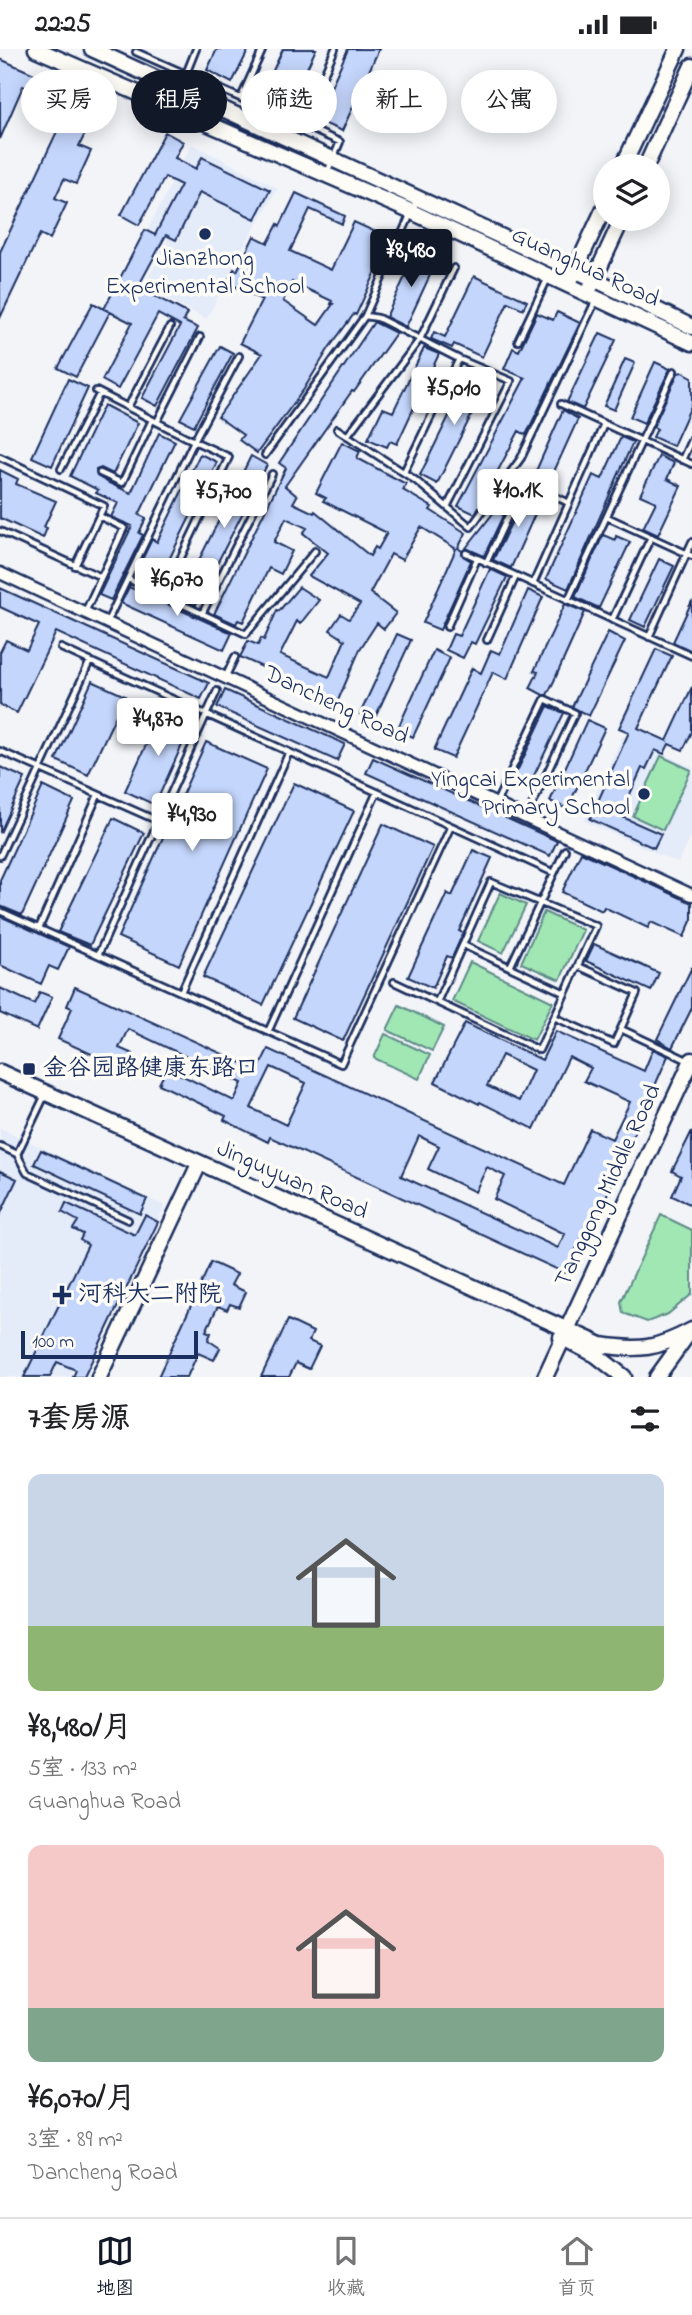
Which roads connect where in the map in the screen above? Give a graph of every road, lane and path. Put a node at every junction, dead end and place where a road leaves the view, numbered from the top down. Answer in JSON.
{"nodes":[{"id":1,"x":36,"y":49,"type":"edge"},
{"id":2,"x":92,"y":49,"type":"edge"},
{"id":3,"x":196,"y":49,"type":"edge"},
{"id":4,"x":263,"y":49,"type":"edge"},
{"id":5,"x":335,"y":49,"type":"edge"},
{"id":6,"x":678,"y":49,"type":"edge"},
{"id":7,"x":136,"y":52,"type":"dead end"},
{"id":8,"x":692,"y":66,"type":"edge"},
{"id":9,"x":179,"y":70,"type":"edge"},
{"id":10,"x":187,"y":70,"type":"edge"},
{"id":11,"x":254,"y":70,"type":"edge"},
{"id":12,"x":326,"y":70,"type":"edge"},
{"id":13,"x":227,"y":92,"type":"edge"},
{"id":14,"x":241,"y":98,"type":"edge"},
{"id":15,"x":319,"y":133,"type":"edge"},
{"id":16,"x":629,"y":154,"type":"edge"},
{"id":17,"x":652,"y":154,"type":"edge"},
{"id":18,"x":333,"y":159,"type":"junction"},
{"id":19,"x":326,"y":174,"type":"junction"},
{"id":20,"x":415,"y":206,"type":"junction"},
{"id":21,"x":594,"y":231,"type":"edge"},
{"id":22,"x":616,"y":231,"type":"edge"},
{"id":23,"x":454,"y":268,"type":"dead end"},
{"id":24,"x":549,"y":276,"type":"junction"},
{"id":25,"x":572,"y":278,"type":"junction"},
{"id":26,"x":594,"y":279,"type":"junction"},
{"id":27,"x":593,"y":296,"type":"junction"},
{"id":28,"x":365,"y":316,"type":"junction"},
{"id":29,"x":170,"y":327,"type":"dead end"},
{"id":30,"x":692,"y":327,"type":"edge"},
{"id":31,"x":200,"y":337,"type":"dead end"},
{"id":32,"x":420,"y":339,"type":"junction"},
{"id":33,"x":518,"y":341,"type":"dead end"},
{"id":34,"x":692,"y":343,"type":"edge"},
{"id":35,"x":239,"y":356,"type":"dead end"},
{"id":36,"x":459,"y":359,"type":"junction"},
{"id":37,"x":674,"y":371,"type":"dead end"},
{"id":38,"x":561,"y":404,"type":"dead end"},
{"id":39,"x":128,"y":407,"type":"junction"},
{"id":40,"x":154,"y":421,"type":"junction"},
{"id":41,"x":604,"y":424,"type":"junction"},
{"id":42,"x":337,"y":429,"type":"dead end"},
{"id":43,"x":347,"y":436,"type":"junction"},
{"id":44,"x":692,"y":437,"type":"edge"},
{"id":45,"x":194,"y":441,"type":"junction"},
{"id":46,"x":642,"y":442,"type":"junction"},
{"id":47,"x":265,"y":455,"type":"dead end"},
{"id":48,"x":0,"y":457,"type":"edge"},
{"id":49,"x":682,"y":460,"type":"junction"},
{"id":50,"x":692,"y":464,"type":"edge"},
{"id":51,"x":61,"y":469,"type":"dead end"},
{"id":52,"x":404,"y":472,"type":"junction"},
{"id":53,"x":100,"y":473,"type":"dead end"},
{"id":54,"x":272,"y":474,"type":"dead end"},
{"id":55,"x":569,"y":503,"type":"junction"},
{"id":56,"x":447,"y":507,"type":"junction"},
{"id":57,"x":99,"y":516,"type":"junction"},
{"id":58,"x":607,"y":517,"type":"junction"},
{"id":59,"x":0,"y":531,"type":"edge"},
{"id":60,"x":651,"y":537,"type":"junction"},
{"id":61,"x":692,"y":542,"type":"edge"},
{"id":62,"x":315,"y":551,"type":"dead end"},
{"id":63,"x":466,"y":554,"type":"dead end"},
{"id":64,"x":689,"y":555,"type":"edge"},
{"id":65,"x":477,"y":559,"type":"junction"},
{"id":66,"x":486,"y":563,"type":"junction"},
{"id":67,"x":75,"y":566,"type":"junction"},
{"id":68,"x":0,"y":573,"type":"edge"},
{"id":69,"x":516,"y":576,"type":"junction"},
{"id":70,"x":101,"y":577,"type":"junction"},
{"id":71,"x":128,"y":579,"type":"junction"},
{"id":72,"x":533,"y":584,"type":"junction"},
{"id":73,"x":163,"y":595,"type":"junction"},
{"id":74,"x":568,"y":600,"type":"junction"},
{"id":75,"x":85,"y":613,"type":"junction"},
{"id":76,"x":202,"y":614,"type":"junction"},
{"id":77,"x":612,"y":620,"type":"junction"},
{"id":78,"x":107,"y":623,"type":"junction"},
{"id":79,"x":447,"y":627,"type":"dead end"},
{"id":80,"x":649,"y":637,"type":"junction"},
{"id":81,"x":487,"y":640,"type":"dead end"},
{"id":82,"x":61,"y":648,"type":"dead end"},
{"id":83,"x":692,"y":656,"type":"edge"},
{"id":84,"x":235,"y":657,"type":"dead end"},
{"id":85,"x":90,"y":661,"type":"junction"},
{"id":86,"x":225,"y":678,"type":"junction"},
{"id":87,"x":217,"y":691,"type":"dead end"},
{"id":88,"x":206,"y":715,"type":"junction"},
{"id":89,"x":0,"y":751,"type":"edge"},
{"id":90,"x":289,"y":752,"type":"junction"},
{"id":91,"x":40,"y":769,"type":"junction"},
{"id":92,"x":377,"y":792,"type":"junction"},
{"id":93,"x":98,"y":795,"type":"junction"},
{"id":94,"x":495,"y":804,"type":"junction"},
{"id":95,"x":526,"y":818,"type":"junction"},
{"id":96,"x":158,"y":821,"type":"junction"},
{"id":97,"x":451,"y":826,"type":"junction"},
{"id":98,"x":565,"y":850,"type":"dead end"},
{"id":99,"x":0,"y":856,"type":"edge"},
{"id":100,"x":554,"y":873,"type":"junction"},
{"id":101,"x":692,"y":895,"type":"edge"},
{"id":102,"x":540,"y":902,"type":"junction"},
{"id":103,"x":0,"y":911,"type":"edge"},
{"id":104,"x":39,"y":928,"type":"junction"},
{"id":105,"x":463,"y":945,"type":"junction"},
{"id":106,"x":98,"y":955,"type":"junction"},
{"id":107,"x":578,"y":966,"type":"junction"},
{"id":108,"x":510,"y":967,"type":"junction"},
{"id":109,"x":394,"y":982,"type":"dead end"},
{"id":110,"x":181,"y":992,"type":"junction"},
{"id":111,"x":565,"y":993,"type":"junction"},
{"id":112,"x":437,"y":1002,"type":"junction"},
{"id":113,"x":554,"y":1017,"type":"junction"},
{"id":114,"x":621,"y":1029,"type":"junction"},
{"id":115,"x":268,"y":1032,"type":"junction"},
{"id":116,"x":692,"y":1061,"type":"edge"},
{"id":117,"x":0,"y":1072,"type":"edge"},
{"id":118,"x":692,"y":1079,"type":"edge"},
{"id":119,"x":0,"y":1080,"type":"edge"},
{"id":120,"x":44,"y":1097,"type":"junction"},
{"id":121,"x":0,"y":1146,"type":"edge"},
{"id":122,"x":17,"y":1154,"type":"junction"},
{"id":123,"x":197,"y":1167,"type":"junction"},
{"id":124,"x":128,"y":1220,"type":"dead end"},
{"id":125,"x":692,"y":1330,"type":"edge"},
{"id":126,"x":568,"y":1336,"type":"junction"},
{"id":127,"x":99,"y":1377,"type":"edge"},
{"id":128,"x":545,"y":1377,"type":"edge"},
{"id":129,"x":554,"y":1377,"type":"edge"},
{"id":130,"x":624,"y":1377,"type":"edge"},
{"id":131,"x":657,"y":1377,"type":"edge"}],
"edges":[{"from":1,"to":19,"type":"main road","name":"Guanghua Road"},
{"from":2,"to":18,"type":"main road","name":"Guanghua Road"},
{"from":3,"to":10,"type":"lane"},
{"from":4,"to":11,"type":"lane"},
{"from":5,"to":12,"type":"lane"},
{"from":6,"to":16,"type":"main road"},
{"from":7,"to":9,"type":"lane"},
{"from":8,"to":17,"type":"main road"},
{"from":13,"to":14,"type":"lane"},
{"from":15,"to":18,"type":"lane"},
{"from":18,"to":19,"type":"lane"},
{"from":18,"to":20,"type":"main road","name":"Guanghua Road"},
{"from":19,"to":20,"type":"main road","name":"Guanghua Road"},
{"from":20,"to":24,"type":"main road","name":"Guanghua Road"},
{"from":20,"to":25,"type":"main road","name":"Guanghua Road"},
{"from":20,"to":28,"type":"lane"},
{"from":21,"to":25,"type":"main road"},
{"from":22,"to":26,"type":"main road"},
{"from":23,"to":32,"type":"lane"},
{"from":24,"to":25,"type":"main road","name":"Guanghua Road"},
{"from":24,"to":33,"type":"lane"},
{"from":25,"to":26,"type":"main road","name":"Guanghua Road"},
{"from":25,"to":27,"type":"main road","name":"Guanghua Road"},
{"from":26,"to":27,"type":"main road"},
{"from":26,"to":30,"type":"main road","name":"Guanghua Road"},
{"from":27,"to":34,"type":"main road","name":"Guanghua Road"},
{"from":27,"to":56,"type":"lane"},
{"from":28,"to":32,"type":"lane"},
{"from":28,"to":47,"type":"lane"},
{"from":29,"to":39,"type":"lane"},
{"from":31,"to":40,"type":"lane"},
{"from":32,"to":36,"type":"lane"},
{"from":32,"to":43,"type":"lane"},
{"from":35,"to":45,"type":"lane"},
{"from":36,"to":52,"type":"lane"},
{"from":36,"to":56,"type":"lane"},
{"from":37,"to":46,"type":"lane"},
{"from":38,"to":41,"type":"lane"},
{"from":39,"to":40,"type":"lane"},
{"from":39,"to":51,"type":"lane"},
{"from":40,"to":45,"type":"lane"},
{"from":40,"to":53,"type":"lane"},
{"from":41,"to":46,"type":"lane"},
{"from":41,"to":55,"type":"lane"},
{"from":42,"to":43,"type":"lane"},
{"from":43,"to":52,"type":"lane"},
{"from":44,"to":49,"type":"lane"},
{"from":45,"to":71,"type":"lane"},
{"from":45,"to":73,"type":"lane"},
{"from":46,"to":49,"type":"lane"},
{"from":46,"to":58,"type":"lane"},
{"from":48,"to":57,"type":"lane"},
{"from":49,"to":50,"type":"lane"},
{"from":52,"to":56,"type":"lane"},
{"from":54,"to":76,"type":"lane"},
{"from":55,"to":66,"type":"lane"},
{"from":55,"to":72,"type":"lane"},
{"from":57,"to":67,"type":"lane"},
{"from":57,"to":70,"type":"lane"},
{"from":58,"to":60,"type":"lane"},
{"from":58,"to":74,"type":"lane"},
{"from":59,"to":67,"type":"lane"},
{"from":60,"to":64,"type":"lane"},
{"from":60,"to":77,"type":"lane"},
{"from":61,"to":64,"type":"lane"},
{"from":62,"to":76,"type":"lane"},
{"from":63,"to":65,"type":"lane"},
{"from":64,"to":80,"type":"lane"},
{"from":65,"to":66,"type":"lane"},
{"from":65,"to":79,"type":"lane"},
{"from":66,"to":69,"type":"lane"},
{"from":67,"to":70,"type":"lane"},
{"from":68,"to":75,"type":"street","name":"Dancheng Road"},
{"from":69,"to":72,"type":"lane"},
{"from":69,"to":81,"type":"lane"},
{"from":70,"to":75,"type":"lane"},
{"from":71,"to":73,"type":"lane"},
{"from":71,"to":78,"type":"lane"},
{"from":72,"to":74,"type":"lane"},
{"from":73,"to":76,"type":"lane"},
{"from":74,"to":77,"type":"lane"},
{"from":75,"to":78,"type":"street","name":"Dancheng Road"},
{"from":77,"to":80,"type":"lane"},
{"from":78,"to":86,"type":"street","name":"Dancheng Road"},
{"from":80,"to":83,"type":"lane"},
{"from":82,"to":85,"type":"lane"},
{"from":84,"to":86,"type":"lane"},
{"from":85,"to":88,"type":"lane"},
{"from":85,"to":91,"type":"lane"},
{"from":86,"to":94,"type":"street","name":"Dancheng Road"},
{"from":87,"to":88,"type":"lane"},
{"from":88,"to":90,"type":"lane"},
{"from":88,"to":96,"type":"lane"},
{"from":89,"to":91,"type":"lane"},
{"from":90,"to":92,"type":"lane"},
{"from":90,"to":110,"type":"lane"},
{"from":91,"to":93,"type":"lane"},
{"from":91,"to":99,"type":"lane"},
{"from":92,"to":97,"type":"lane"},
{"from":92,"to":115,"type":"lane"},
{"from":93,"to":96,"type":"lane"},
{"from":93,"to":104,"type":"lane"},
{"from":94,"to":95,"type":"street","name":"Dancheng Road"},
{"from":94,"to":95,"type":"lane"},
{"from":95,"to":101,"type":"street","name":"Dancheng Road"},
{"from":96,"to":106,"type":"lane"},
{"from":97,"to":100,"type":"lane"},
{"from":97,"to":115,"type":"lane"},
{"from":98,"to":100,"type":"lane"},
{"from":100,"to":102,"type":"lane"},
{"from":102,"to":105,"type":"lane"},
{"from":102,"to":107,"type":"lane"},
{"from":102,"to":108,"type":"lane"},
{"from":103,"to":104,"type":"lane"},
{"from":104,"to":106,"type":"lane"},
{"from":105,"to":108,"type":"lane"},
{"from":105,"to":112,"type":"lane"},
{"from":106,"to":110,"type":"lane"},
{"from":107,"to":111,"type":"lane"},
{"from":107,"to":114,"type":"lane"},
{"from":108,"to":111,"type":"lane"},
{"from":109,"to":112,"type":"lane"},
{"from":110,"to":115,"type":"lane"},
{"from":111,"to":113,"type":"lane"},
{"from":112,"to":113,"type":"lane"},
{"from":113,"to":114,"type":"lane"},
{"from":114,"to":116,"type":"lane"},
{"from":116,"to":126,"type":"main road","name":"Tanggong Middle Road"},
{"from":117,"to":120,"type":"main road","name":"Jinguyuan Road"},
{"from":118,"to":126,"type":"main road"},
{"from":119,"to":120,"type":"main road","name":"Jinguyuan Road"},
{"from":120,"to":122,"type":"lane"},
{"from":120,"to":123,"type":"main road","name":"Jinguyuan Road"},
{"from":121,"to":122,"type":"lane"},
{"from":122,"to":124,"type":"lane"},
{"from":123,"to":126,"type":"main road","name":"Jinguyuan Road"},
{"from":123,"to":127,"type":"main road"},
{"from":125,"to":126,"type":"main road"},
{"from":125,"to":131,"type":"main road"},
{"from":126,"to":128,"type":"main road"},
{"from":126,"to":129,"type":"main road"},
{"from":126,"to":130,"type":"main road"}]}
